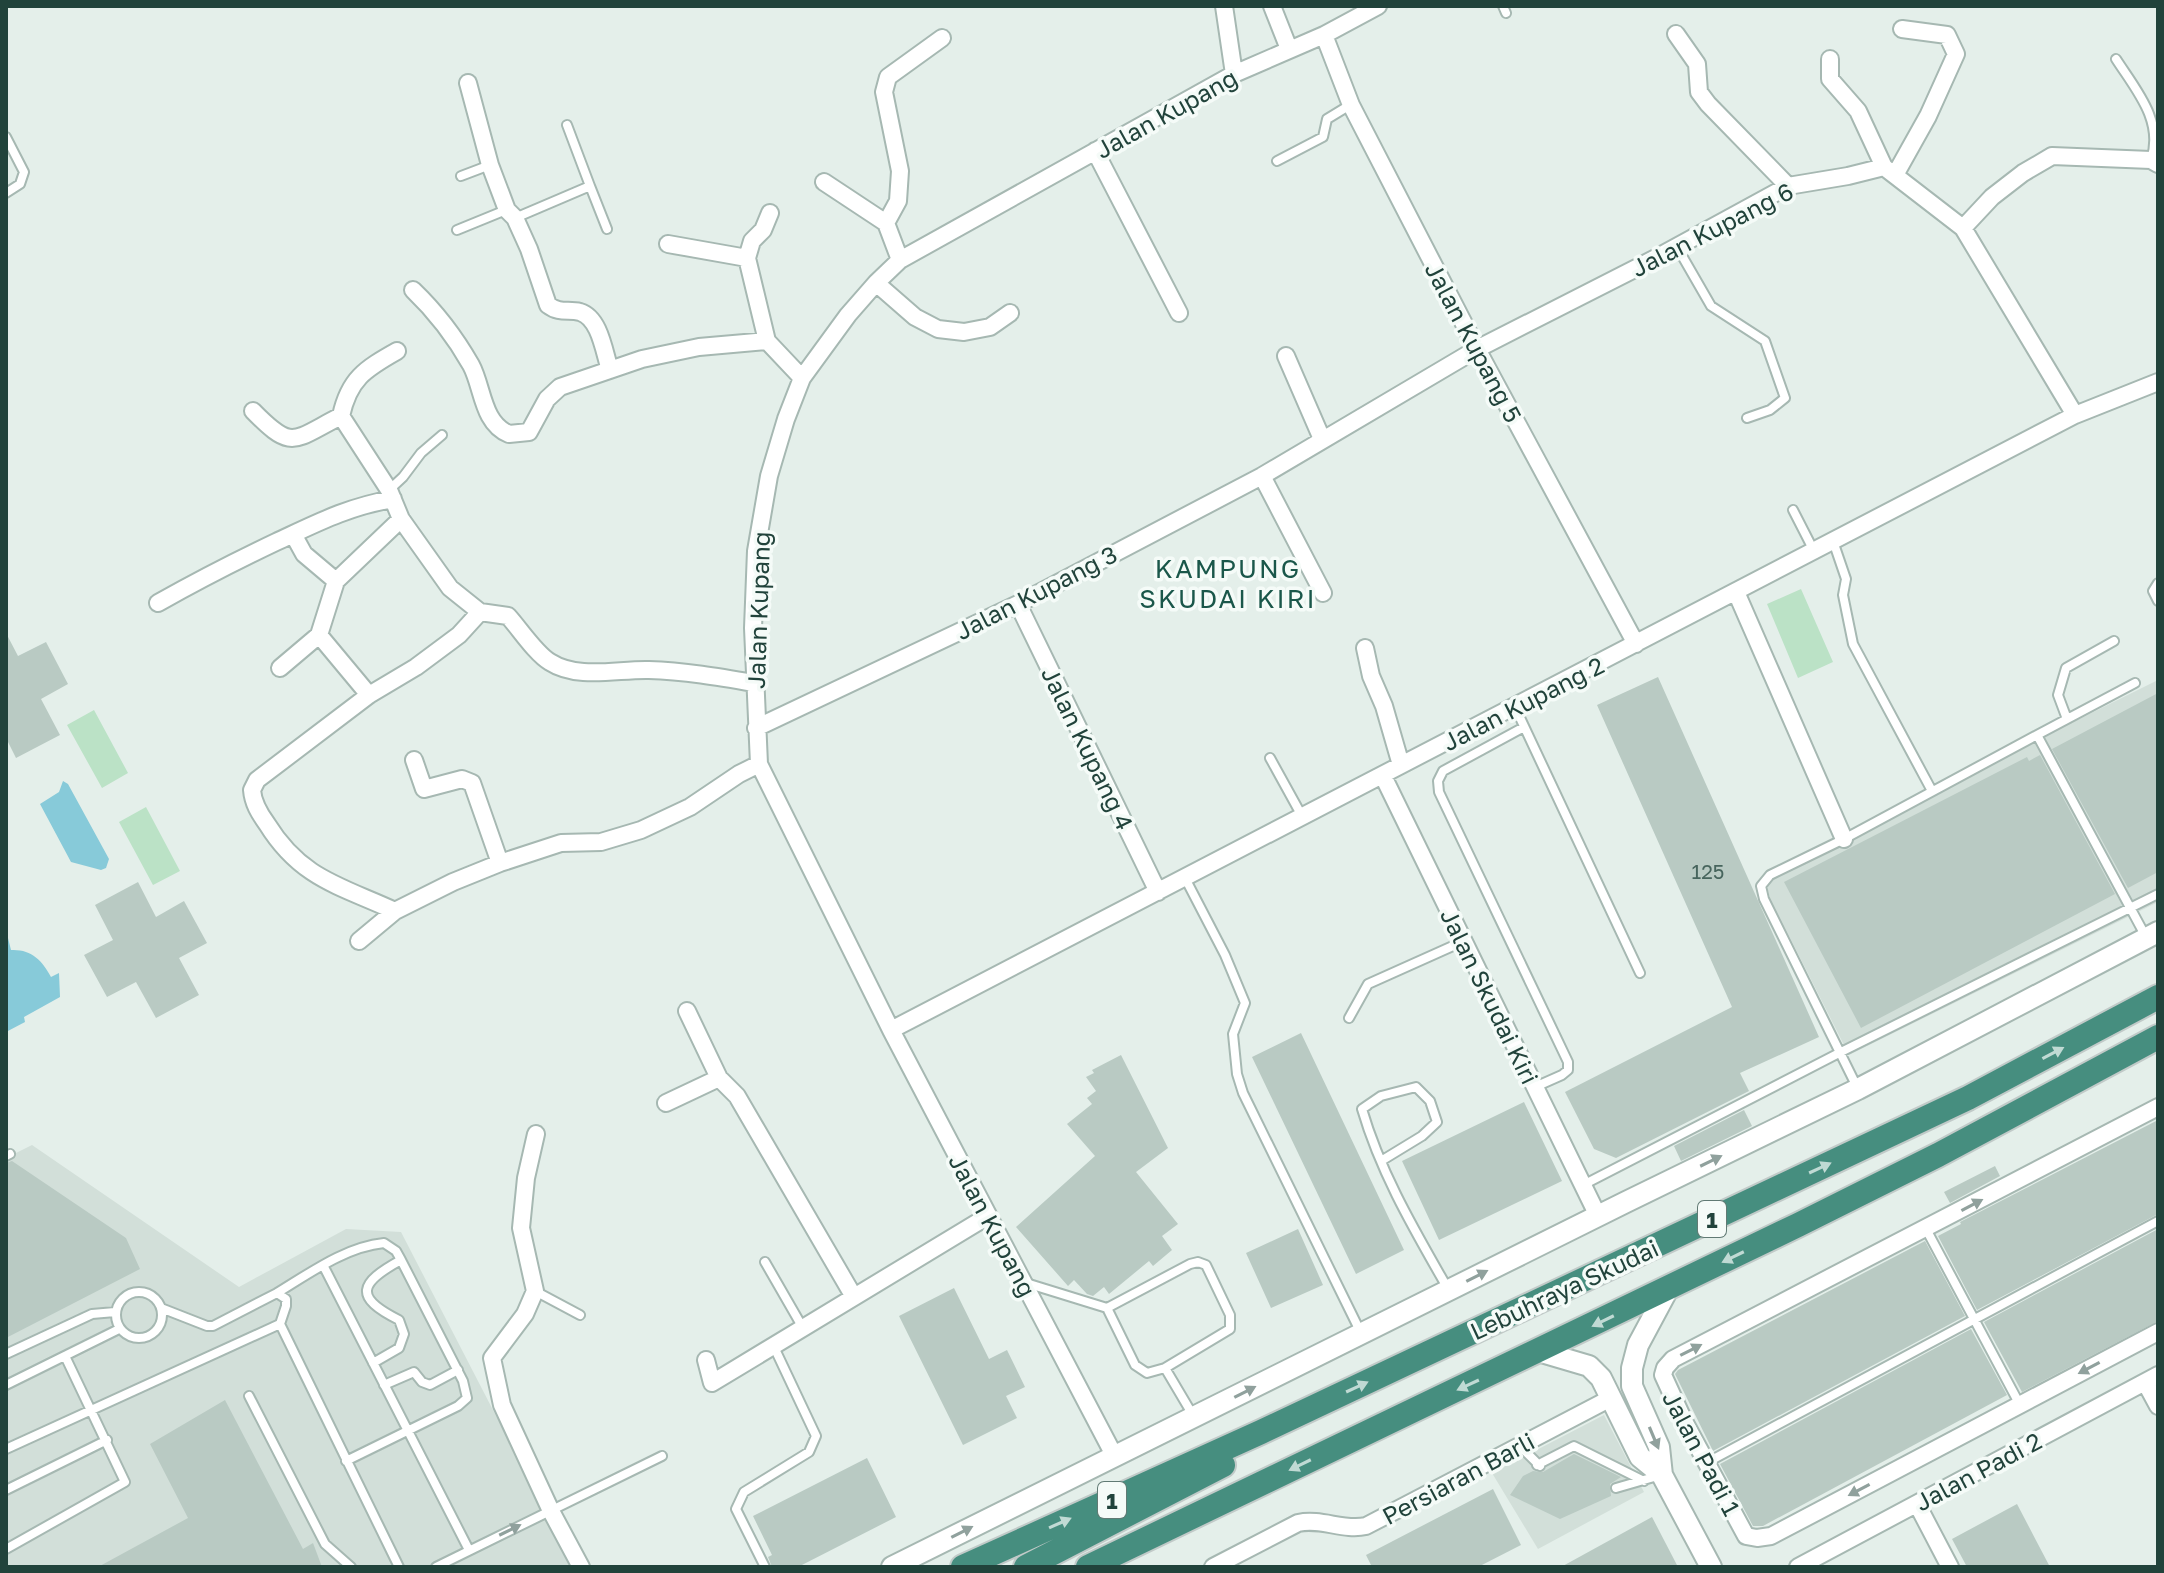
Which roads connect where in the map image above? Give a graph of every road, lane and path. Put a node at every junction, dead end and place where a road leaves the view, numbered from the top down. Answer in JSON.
{"nodes":[{"id":1,"x":1224,"y":6,"type":"edge"},
{"id":2,"x":1272,"y":6,"type":"edge"},
{"id":3,"x":1378,"y":6,"type":"edge"},
{"id":4,"x":1902,"y":29,"type":"dead end"},
{"id":5,"x":1676,"y":34,"type":"dead end"},
{"id":6,"x":1324,"y":35,"type":"junction"},
{"id":7,"x":942,"y":38,"type":"dead end"},
{"id":8,"x":1289,"y":49,"type":"junction"},
{"id":9,"x":1830,"y":59,"type":"dead end"},
{"id":10,"x":2116,"y":59,"type":"dead end"},
{"id":11,"x":1234,"y":74,"type":"junction"},
{"id":12,"x":468,"y":83,"type":"dead end"},
{"id":13,"x":1351,"y":105,"type":"junction"},
{"id":14,"x":567,"y":125,"type":"dead end"},
{"id":15,"x":6,"y":137,"type":"edge"},
{"id":16,"x":1095,"y":151,"type":"junction"},
{"id":17,"x":1277,"y":161,"type":"dead end"},
{"id":18,"x":2156,"y":161,"type":"edge"},
{"id":19,"x":490,"y":165,"type":"junction"},
{"id":20,"x":1889,"y":171,"type":"junction"},
{"id":21,"x":461,"y":176,"type":"dead end"},
{"id":22,"x":824,"y":182,"type":"dead end"},
{"id":23,"x":590,"y":186,"type":"junction"},
{"id":24,"x":1788,"y":186,"type":"junction"},
{"id":25,"x":6,"y":193,"type":"edge"},
{"id":26,"x":770,"y":213,"type":"dead end"},
{"id":27,"x":511,"y":214,"type":"junction"},
{"id":28,"x":886,"y":223,"type":"junction"},
{"id":29,"x":1963,"y":228,"type":"junction"},
{"id":30,"x":607,"y":229,"type":"dead end"},
{"id":31,"x":457,"y":230,"type":"dead end"},
{"id":32,"x":668,"y":244,"type":"dead end"},
{"id":33,"x":1677,"y":247,"type":"junction"},
{"id":34,"x":747,"y":258,"type":"junction"},
{"id":35,"x":900,"y":260,"type":"junction"},
{"id":36,"x":876,"y":283,"type":"junction"},
{"id":37,"x":413,"y":290,"type":"dead end"},
{"id":38,"x":1010,"y":313,"type":"dead end"},
{"id":39,"x":1179,"y":313,"type":"dead end"},
{"id":40,"x":767,"y":341,"type":"junction"},
{"id":41,"x":1477,"y":349,"type":"junction"},
{"id":42,"x":397,"y":351,"type":"dead end"},
{"id":43,"x":1286,"y":356,"type":"dead end"},
{"id":44,"x":610,"y":370,"type":"junction"},
{"id":45,"x":802,"y":378,"type":"junction"},
{"id":46,"x":2158,"y":382,"type":"edge"},
{"id":47,"x":253,"y":411,"type":"dead end"},
{"id":48,"x":2075,"y":415,"type":"junction"},
{"id":49,"x":341,"y":416,"type":"junction"},
{"id":50,"x":1747,"y":418,"type":"dead end"},
{"id":51,"x":442,"y":435,"type":"dead end"},
{"id":52,"x":1322,"y":439,"type":"junction"},
{"id":53,"x":1262,"y":476,"type":"junction"},
{"id":54,"x":391,"y":495,"type":"junction"},
{"id":55,"x":1793,"y":510,"type":"dead end"},
{"id":56,"x":401,"y":519,"type":"junction"},
{"id":57,"x":293,"y":534,"type":"junction"},
{"id":58,"x":1833,"y":541,"type":"junction"},
{"id":59,"x":1814,"y":551,"type":"junction"},
{"id":60,"x":336,"y":581,"type":"junction"},
{"id":61,"x":2158,"y":583,"type":"edge"},
{"id":62,"x":1736,"y":592,"type":"junction"},
{"id":63,"x":1323,"y":593,"type":"dead end"},
{"id":64,"x":2158,"y":601,"type":"edge"},
{"id":65,"x":158,"y":603,"type":"dead end"},
{"id":66,"x":1018,"y":604,"type":"junction"},
{"id":67,"x":480,"y":612,"type":"junction"},
{"id":68,"x":319,"y":635,"type":"junction"},
{"id":69,"x":2114,"y":641,"type":"dead end"},
{"id":70,"x":1636,"y":644,"type":"junction"},
{"id":71,"x":1365,"y":648,"type":"dead end"},
{"id":72,"x":280,"y":668,"type":"dead end"},
{"id":73,"x":754,"y":683,"type":"junction"},
{"id":74,"x":2135,"y":683,"type":"dead end"},
{"id":75,"x":369,"y":695,"type":"junction"},
{"id":76,"x":1515,"y":707,"type":"junction"},
{"id":77,"x":2067,"y":719,"type":"junction"},
{"id":78,"x":1524,"y":727,"type":"junction"},
{"id":79,"x":756,"y":728,"type":"junction"},
{"id":80,"x":2037,"y":735,"type":"junction"},
{"id":81,"x":1270,"y":758,"type":"dead end"},
{"id":82,"x":414,"y":760,"type":"dead end"},
{"id":83,"x":759,"y":764,"type":"junction"},
{"id":84,"x":1401,"y":765,"type":"junction"},
{"id":85,"x":1383,"y":776,"type":"junction"},
{"id":86,"x":1932,"y":791,"type":"junction"},
{"id":87,"x":1302,"y":817,"type":"junction"},
{"id":88,"x":1844,"y":839,"type":"junction"},
{"id":89,"x":500,"y":863,"type":"junction"},
{"id":90,"x":1185,"y":878,"type":"junction"},
{"id":91,"x":1158,"y":892,"type":"junction"},
{"id":92,"x":2158,"y":894,"type":"edge"},
{"id":93,"x":2130,"y":906,"type":"junction"},
{"id":94,"x":395,"y":911,"type":"junction"},
{"id":95,"x":2152,"y":935,"type":"edge"},
{"id":96,"x":359,"y":941,"type":"dead end"},
{"id":97,"x":1464,"y":941,"type":"junction"},
{"id":98,"x":1640,"y":973,"type":"dead end"},
{"id":99,"x":2158,"y":997,"type":"edge"},
{"id":100,"x":687,"y":1011,"type":"dead end"},
{"id":101,"x":1349,"y":1018,"type":"dead end"},
{"id":102,"x":891,"y":1030,"type":"junction"},
{"id":103,"x":2158,"y":1037,"type":"edge"},
{"id":104,"x":1841,"y":1052,"type":"junction"},
{"id":105,"x":719,"y":1078,"type":"junction"},
{"id":106,"x":1535,"y":1087,"type":"junction"},
{"id":107,"x":1858,"y":1089,"type":"junction"},
{"id":108,"x":666,"y":1103,"type":"dead end"},
{"id":109,"x":2158,"y":1107,"type":"edge"},
{"id":110,"x":536,"y":1134,"type":"dead end"},
{"id":111,"x":1381,"y":1161,"type":"junction"},
{"id":112,"x":1583,"y":1185,"type":"junction"},
{"id":113,"x":988,"y":1216,"type":"junction"},
{"id":114,"x":1598,"y":1216,"type":"junction"},
{"id":115,"x":2158,"y":1221,"type":"edge"},
{"id":116,"x":1926,"y":1229,"type":"junction"},
{"id":117,"x":401,"y":1260,"type":"junction"},
{"id":118,"x":765,"y":1262,"type":"dead end"},
{"id":119,"x":323,"y":1265,"type":"junction"},
{"id":120,"x":1023,"y":1282,"type":"junction"},
{"id":121,"x":1668,"y":1289,"type":"junction"},
{"id":122,"x":1449,"y":1290,"type":"junction"},
{"id":123,"x":535,"y":1291,"type":"junction"},
{"id":124,"x":277,"y":1293,"type":"junction"},
{"id":125,"x":854,"y":1297,"type":"junction"},
{"id":126,"x":161,"y":1308,"type":"junction"},
{"id":127,"x":1107,"y":1308,"type":"junction"},
{"id":128,"x":115,"y":1312,"type":"junction"},
{"id":129,"x":580,"y":1315,"type":"dead end"},
{"id":130,"x":1973,"y":1321,"type":"junction"},
{"id":131,"x":280,"y":1324,"type":"junction"},
{"id":132,"x":119,"y":1329,"type":"junction"},
{"id":133,"x":803,"y":1329,"type":"junction"},
{"id":134,"x":2158,"y":1332,"type":"edge"},
{"id":135,"x":1362,"y":1334,"type":"junction"},
{"id":136,"x":774,"y":1347,"type":"junction"},
{"id":137,"x":1538,"y":1351,"type":"junction"},
{"id":138,"x":6,"y":1354,"type":"edge"},
{"id":139,"x":65,"y":1356,"type":"junction"},
{"id":140,"x":706,"y":1360,"type":"dead end"},
{"id":141,"x":373,"y":1363,"type":"junction"},
{"id":142,"x":1165,"y":1368,"type":"junction"},
{"id":143,"x":458,"y":1370,"type":"junction"},
{"id":144,"x":2152,"y":1378,"type":"edge"},
{"id":145,"x":6,"y":1385,"type":"edge"},
{"id":146,"x":384,"y":1385,"type":"junction"},
{"id":147,"x":249,"y":1396,"type":"dead end"},
{"id":148,"x":1611,"y":1398,"type":"junction"},
{"id":149,"x":2020,"y":1405,"type":"junction"},
{"id":150,"x":2158,"y":1406,"type":"edge"},
{"id":151,"x":91,"y":1410,"type":"junction"},
{"id":152,"x":1194,"y":1417,"type":"junction"},
{"id":153,"x":408,"y":1431,"type":"junction"},
{"id":154,"x":1261,"y":1432,"type":"junction"},
{"id":155,"x":107,"y":1440,"type":"junction"},
{"id":156,"x":1520,"y":1446,"type":"junction"},
{"id":157,"x":6,"y":1449,"type":"edge"},
{"id":158,"x":662,"y":1456,"type":"dead end"},
{"id":159,"x":1115,"y":1457,"type":"junction"},
{"id":160,"x":346,"y":1461,"type":"junction"},
{"id":161,"x":1706,"y":1463,"type":"junction"},
{"id":162,"x":1653,"y":1478,"type":"junction"},
{"id":163,"x":1616,"y":1488,"type":"dead end"},
{"id":164,"x":6,"y":1490,"type":"edge"},
{"id":165,"x":1917,"y":1504,"type":"junction"},
{"id":166,"x":551,"y":1511,"type":"junction"},
{"id":167,"x":6,"y":1549,"type":"edge"},
{"id":168,"x":469,"y":1550,"type":"junction"},
{"id":169,"x":351,"y":1567,"type":"edge"},
{"id":170,"x":399,"y":1567,"type":"edge"},
{"id":171,"x":436,"y":1567,"type":"edge"},
{"id":172,"x":581,"y":1567,"type":"edge"},
{"id":173,"x":765,"y":1567,"type":"edge"},
{"id":174,"x":892,"y":1567,"type":"edge"},
{"id":175,"x":963,"y":1567,"type":"edge"},
{"id":176,"x":1026,"y":1567,"type":"edge"},
{"id":177,"x":1088,"y":1567,"type":"edge"},
{"id":178,"x":1213,"y":1567,"type":"edge"},
{"id":179,"x":1711,"y":1567,"type":"edge"},
{"id":180,"x":1798,"y":1567,"type":"edge"},
{"id":181,"x":1950,"y":1567,"type":"edge"}],
"edges":[{"from":1,"to":11,"type":"street"},
{"from":2,"to":8,"type":"street"},
{"from":3,"to":6,"type":"street","name":"Jalan Kupang"},
{"from":4,"to":20,"type":"street"},
{"from":5,"to":24,"type":"street"},
{"from":6,"to":8,"type":"street","name":"Jalan Kupang"},
{"from":6,"to":13,"type":"street","name":"Jalan Kupang 5"},
{"from":7,"to":28,"type":"street"},
{"from":8,"to":11,"type":"street","name":"Jalan Kupang"},
{"from":9,"to":20,"type":"street"},
{"from":10,"to":18,"type":"lane"},
{"from":11,"to":16,"type":"street","name":"Jalan Kupang"},
{"from":12,"to":19,"type":"street"},
{"from":13,"to":17,"type":"lane"},
{"from":13,"to":41,"type":"street","name":"Jalan Kupang 5"},
{"from":14,"to":23,"type":"lane"},
{"from":15,"to":25,"type":"lane"},
{"from":16,"to":35,"type":"street","name":"Jalan Kupang"},
{"from":16,"to":39,"type":"street"},
{"from":18,"to":29,"type":"street"},
{"from":19,"to":21,"type":"lane"},
{"from":19,"to":27,"type":"street"},
{"from":20,"to":24,"type":"street","name":"Jalan Kupang 6"},
{"from":20,"to":29,"type":"street"},
{"from":22,"to":28,"type":"street"},
{"from":23,"to":27,"type":"lane"},
{"from":23,"to":30,"type":"lane"},
{"from":24,"to":33,"type":"street","name":"Jalan Kupang 6"},
{"from":26,"to":34,"type":"street"},
{"from":27,"to":31,"type":"lane"},
{"from":27,"to":44,"type":"street"},
{"from":28,"to":35,"type":"street"},
{"from":29,"to":48,"type":"street"},
{"from":32,"to":34,"type":"street"},
{"from":33,"to":41,"type":"street","name":"Jalan Kupang 6"},
{"from":33,"to":50,"type":"lane"},
{"from":34,"to":40,"type":"street"},
{"from":35,"to":36,"type":"street","name":"Jalan Kupang"},
{"from":36,"to":38,"type":"street"},
{"from":36,"to":45,"type":"street","name":"Jalan Kupang"},
{"from":37,"to":44,"type":"street"},
{"from":40,"to":44,"type":"street"},
{"from":40,"to":45,"type":"street"},
{"from":41,"to":52,"type":"street","name":"Jalan Kupang 3"},
{"from":41,"to":70,"type":"street","name":"Jalan Kupang 5"},
{"from":42,"to":49,"type":"street"},
{"from":43,"to":52,"type":"street"},
{"from":45,"to":73,"type":"street","name":"Jalan Kupang"},
{"from":46,"to":48,"type":"street","name":"Jalan Kupang 2"},
{"from":47,"to":49,"type":"street"},
{"from":48,"to":58,"type":"street","name":"Jalan Kupang 2"},
{"from":49,"to":54,"type":"street"},
{"from":51,"to":54,"type":"lane"},
{"from":52,"to":53,"type":"street","name":"Jalan Kupang 3"},
{"from":53,"to":63,"type":"street"},
{"from":53,"to":66,"type":"street","name":"Jalan Kupang 3"},
{"from":54,"to":56,"type":"street"},
{"from":54,"to":57,"type":"street"},
{"from":55,"to":59,"type":"lane"},
{"from":56,"to":60,"type":"street"},
{"from":56,"to":67,"type":"street"},
{"from":57,"to":60,"type":"street"},
{"from":57,"to":65,"type":"street"},
{"from":58,"to":59,"type":"street","name":"Jalan Kupang 2"},
{"from":58,"to":86,"type":"lane"},
{"from":59,"to":62,"type":"street","name":"Jalan Kupang 2"},
{"from":60,"to":68,"type":"street"},
{"from":61,"to":64,"type":"lane"},
{"from":62,"to":70,"type":"street","name":"Jalan Kupang 2"},
{"from":62,"to":88,"type":"street"},
{"from":66,"to":79,"type":"street","name":"Jalan Kupang 3"},
{"from":66,"to":91,"type":"street","name":"Jalan Kupang 4"},
{"from":67,"to":73,"type":"street"},
{"from":67,"to":75,"type":"street"},
{"from":68,"to":72,"type":"street"},
{"from":68,"to":75,"type":"street"},
{"from":69,"to":77,"type":"lane"},
{"from":70,"to":76,"type":"street","name":"Jalan Kupang 2"},
{"from":71,"to":84,"type":"street"},
{"from":73,"to":79,"type":"street","name":"Jalan Kupang"},
{"from":74,"to":77,"type":"lane"},
{"from":75,"to":94,"type":"street"},
{"from":76,"to":78,"type":"lane"},
{"from":76,"to":84,"type":"street","name":"Jalan Kupang 2"},
{"from":77,"to":80,"type":"lane"},
{"from":78,"to":98,"type":"lane"},
{"from":78,"to":106,"type":"lane"},
{"from":79,"to":83,"type":"street","name":"Jalan Kupang"},
{"from":80,"to":86,"type":"lane"},
{"from":80,"to":93,"type":"lane"},
{"from":81,"to":87,"type":"lane"},
{"from":82,"to":89,"type":"street"},
{"from":83,"to":89,"type":"street"},
{"from":83,"to":102,"type":"street","name":"Jalan Kupang"},
{"from":84,"to":85,"type":"street","name":"Jalan Kupang 2"},
{"from":85,"to":87,"type":"street","name":"Jalan Kupang 2"},
{"from":85,"to":97,"type":"street","name":"Jalan Skudai Kiri"},
{"from":86,"to":88,"type":"lane"},
{"from":87,"to":90,"type":"street","name":"Jalan Kupang 2"},
{"from":88,"to":104,"type":"lane"},
{"from":89,"to":94,"type":"street"},
{"from":90,"to":91,"type":"street","name":"Jalan Kupang 2"},
{"from":90,"to":135,"type":"lane"},
{"from":91,"to":102,"type":"street","name":"Jalan Kupang 2"},
{"from":92,"to":93,"type":"lane"},
{"from":93,"to":95,"type":"lane"},
{"from":93,"to":104,"type":"lane"},
{"from":94,"to":96,"type":"street"},
{"from":95,"to":107,"type":"street"},
{"from":97,"to":101,"type":"lane"},
{"from":97,"to":106,"type":"street","name":"Jalan Skudai Kiri"},
{"from":154,"to":99,"type":"highway","name":"Lebuhraya Skudai","number":"1","one_way":true},
{"from":100,"to":105,"type":"street"},
{"from":102,"to":113,"type":"street","name":"Jalan Kupang"},
{"from":103,"to":121,"type":"highway","name":"Lebuhraya Skudai","number":"1","one_way":true},
{"from":104,"to":107,"type":"lane"},
{"from":104,"to":112,"type":"lane"},
{"from":105,"to":108,"type":"street"},
{"from":105,"to":125,"type":"street"},
{"from":106,"to":112,"type":"street","name":"Jalan Skudai Kiri"},
{"from":114,"to":107,"type":"street","one_way":true},
{"from":116,"to":109,"type":"street","name":"Jalan Padi 1","one_way":true},
{"from":110,"to":123,"type":"street"},
{"from":111,"to":111,"type":"lane"},
{"from":111,"to":122,"type":"lane"},
{"from":112,"to":114,"type":"street","name":"Jalan Skudai Kiri"},
{"from":113,"to":120,"type":"street","name":"Jalan Kupang"},
{"from":113,"to":125,"type":"street"},
{"from":122,"to":114,"type":"street","one_way":true},
{"from":115,"to":130,"type":"lane"},
{"from":116,"to":130,"type":"lane"},
{"from":161,"to":116,"type":"street","name":"Jalan Padi 1","one_way":true},
{"from":117,"to":119,"type":"lane"},
{"from":117,"to":141,"type":"lane"},
{"from":117,"to":143,"type":"lane"},
{"from":118,"to":133,"type":"lane"},
{"from":119,"to":124,"type":"lane"},
{"from":119,"to":141,"type":"lane"},
{"from":120,"to":127,"type":"lane"},
{"from":120,"to":159,"type":"street","name":"Jalan Kupang"},
{"from":121,"to":137,"type":"highway","name":"Lebuhraya Skudai","number":"1","one_way":true},
{"from":121,"to":162,"type":"street","one_way":true},
{"from":122,"to":135,"type":"street"},
{"from":123,"to":129,"type":"lane"},
{"from":123,"to":166,"type":"street"},
{"from":124,"to":126,"type":"lane"},
{"from":124,"to":131,"type":"lane"},
{"from":125,"to":133,"type":"street"},
{"from":126,"to":128,"type":"lane"},
{"from":126,"to":132,"type":"lane"},
{"from":127,"to":142,"type":"lane"},
{"from":127,"to":142,"type":"lane"},
{"from":128,"to":132,"type":"lane"},
{"from":128,"to":138,"type":"lane"},
{"from":130,"to":149,"type":"lane"},
{"from":130,"to":161,"type":"lane"},
{"from":131,"to":151,"type":"lane"},
{"from":131,"to":160,"type":"lane"},
{"from":132,"to":139,"type":"lane"},
{"from":133,"to":136,"type":"street"},
{"from":134,"to":149,"type":"street","name":"Jalan Padi 1","one_way":true},
{"from":152,"to":135,"type":"street","one_way":true},
{"from":136,"to":140,"type":"street"},
{"from":136,"to":173,"type":"lane"},
{"from":137,"to":148,"type":"street"},
{"from":137,"to":177,"type":"highway","name":"Lebuhraya Skudai","number":"1","one_way":true},
{"from":139,"to":145,"type":"lane"},
{"from":139,"to":151,"type":"lane"},
{"from":141,"to":146,"type":"lane"},
{"from":142,"to":152,"type":"lane"},
{"from":143,"to":146,"type":"lane"},
{"from":143,"to":153,"type":"lane"},
{"from":144,"to":150,"type":"street"},
{"from":144,"to":165,"type":"street","name":"Jalan Padi 2"},
{"from":146,"to":153,"type":"lane"},
{"from":147,"to":169,"type":"lane"},
{"from":148,"to":156,"type":"street","name":"Persiaran Barli"},
{"from":148,"to":162,"type":"street"},
{"from":149,"to":161,"type":"street","name":"Jalan Padi 1","one_way":true},
{"from":151,"to":155,"type":"lane"},
{"from":151,"to":157,"type":"lane"},
{"from":152,"to":159,"type":"street"},
{"from":153,"to":160,"type":"lane"},
{"from":153,"to":168,"type":"lane"},
{"from":175,"to":154,"type":"highway","name":"Lebuhraya Skudai","number":"1","one_way":true},
{"from":154,"to":176,"type":"highway"},
{"from":155,"to":164,"type":"lane"},
{"from":155,"to":167,"type":"lane"},
{"from":156,"to":162,"type":"lane"},
{"from":156,"to":178,"type":"street","name":"Persiaran Barli"},
{"from":158,"to":166,"type":"lane"},
{"from":174,"to":159,"type":"street","one_way":true},
{"from":160,"to":170,"type":"lane"},
{"from":162,"to":163,"type":"lane"},
{"from":162,"to":179,"type":"street"},
{"from":165,"to":180,"type":"street","name":"Jalan Padi 2"},
{"from":165,"to":181,"type":"street"},
{"from":168,"to":166,"type":"lane","one_way":true},
{"from":166,"to":172,"type":"street"},
{"from":168,"to":171,"type":"lane"}]}
